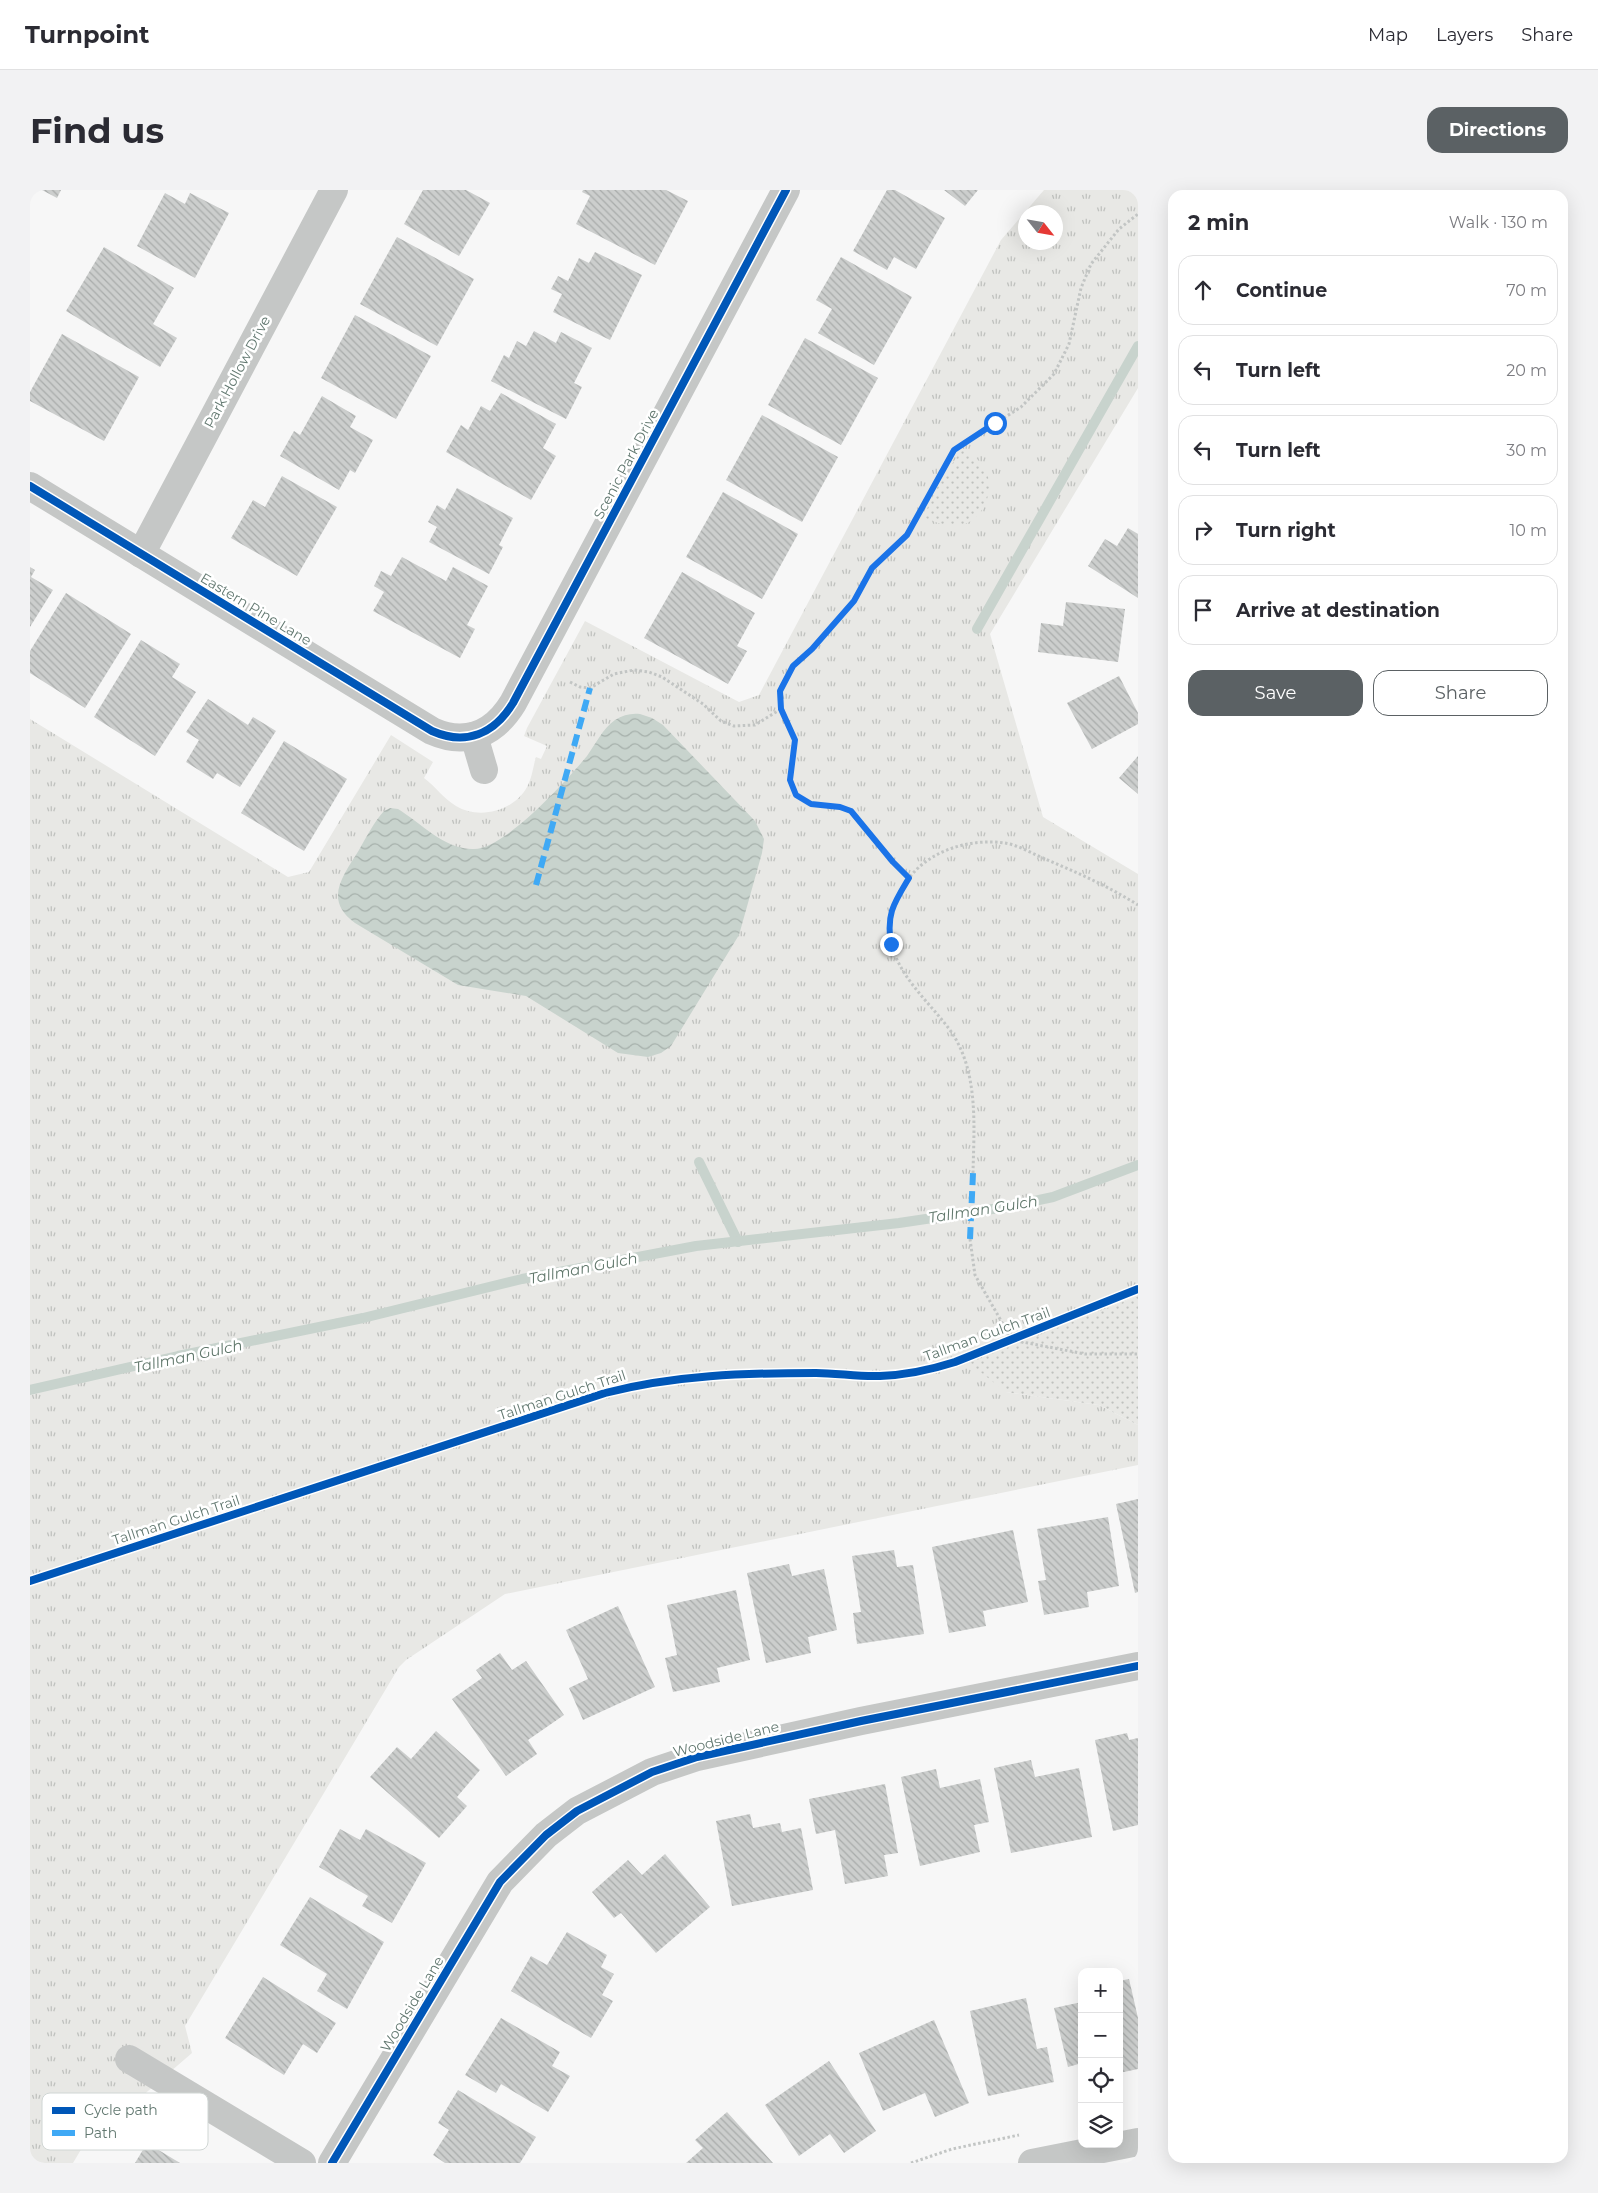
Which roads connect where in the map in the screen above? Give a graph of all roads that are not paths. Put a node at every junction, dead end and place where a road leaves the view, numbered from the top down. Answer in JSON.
{"nodes":[{"id":1,"x":334,"y":190,"type":"edge"},
{"id":2,"x":786,"y":190,"type":"edge"},
{"id":3,"x":30,"y":486,"type":"edge"},
{"id":4,"x":141,"y":554,"type":"junction"},
{"id":5,"x":474,"y":736,"type":"junction"},
{"id":6,"x":484,"y":770,"type":"dead end"},
{"id":7,"x":1138,"y":1666,"type":"edge"},
{"id":8,"x":129,"y":2059,"type":"dead end"},
{"id":9,"x":186,"y":2093,"type":"edge"},
{"id":10,"x":208,"y":2106,"type":"edge"},
{"id":11,"x":1138,"y":2142,"type":"edge"},
{"id":12,"x":302,"y":2163,"type":"edge"},
{"id":13,"x":332,"y":2163,"type":"edge"},
{"id":14,"x":1032,"y":2163,"type":"edge"}],
"edges":[{"from":1,"to":4,"type":"street","name":"Park Hollow Drive"},
{"from":2,"to":5,"type":"street","name":"Scenic Park Drive"},
{"from":3,"to":4,"type":"street","name":"Eastern Pine Lane"},
{"from":4,"to":5,"type":"street","name":"Eastern Pine Lane"},
{"from":5,"to":6,"type":"street"},
{"from":7,"to":13,"type":"street","name":"Woodside Lane"},
{"from":8,"to":9,"type":"street"},
{"from":10,"to":12,"type":"street"},
{"from":11,"to":14,"type":"street"}]}
